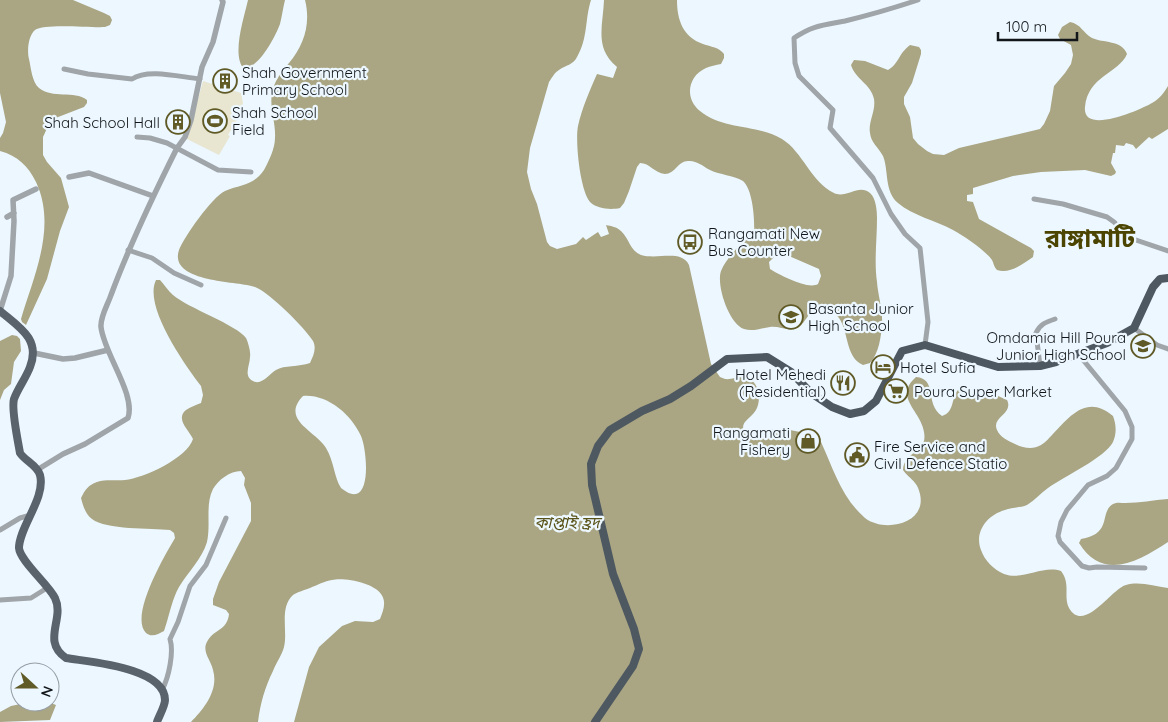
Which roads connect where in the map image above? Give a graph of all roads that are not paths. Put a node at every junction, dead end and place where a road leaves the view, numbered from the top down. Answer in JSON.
{"nodes":[{"id":1,"x":222,"y":0,"type":"edge"},
{"id":2,"x":918,"y":0,"type":"edge"},
{"id":3,"x":64,"y":69,"type":"dead end"},
{"id":4,"x":200,"y":79,"type":"junction"},
{"id":5,"x":137,"y":137,"type":"dead end"},
{"id":6,"x":177,"y":148,"type":"junction"},
{"id":7,"x":251,"y":172,"type":"dead end"},
{"id":8,"x":69,"y":177,"type":"dead end"},
{"id":9,"x":36,"y":189,"type":"dead end"},
{"id":10,"x":153,"y":196,"type":"junction"},
{"id":11,"x":1034,"y":199,"type":"dead end"},
{"id":12,"x":14,"y":213,"type":"junction"},
{"id":13,"x":7,"y":217,"type":"dead end"},
{"id":14,"x":128,"y":250,"type":"junction"},
{"id":15,"x":1168,"y":251,"type":"edge"},
{"id":16,"x":1168,"y":278,"type":"edge"},
{"id":17,"x":201,"y":285,"type":"dead end"},
{"id":18,"x":0,"y":311,"type":"edge"},
{"id":19,"x":1055,"y":319,"type":"dead end"},
{"id":20,"x":1134,"y":328,"type":"junction"},
{"id":21,"x":925,"y":345,"type":"junction"},
{"id":22,"x":1168,"y":349,"type":"edge"},
{"id":23,"x":108,"y":350,"type":"junction"},
{"id":24,"x":34,"y":353,"type":"junction"},
{"id":25,"x":1079,"y":355,"type":"junction"},
{"id":26,"x":1040,"y":366,"type":"junction"},
{"id":27,"x":37,"y":470,"type":"junction"},
{"id":28,"x":31,"y":515,"type":"junction"},
{"id":29,"x":226,"y":518,"type":"dead end"},
{"id":30,"x":0,"y":530,"type":"edge"},
{"id":31,"x":1145,"y":568,"type":"dead end"},
{"id":32,"x":47,"y":588,"type":"junction"},
{"id":33,"x":0,"y":600,"type":"edge"},
{"id":34,"x":162,"y":690,"type":"junction"},
{"id":35,"x":157,"y":722,"type":"edge"},
{"id":36,"x":595,"y":722,"type":"edge"}],
"edges":[{"from":1,"to":4,"type":"street"},
{"from":2,"to":21,"type":"street"},
{"from":3,"to":4,"type":"street"},
{"from":4,"to":6,"type":"street"},
{"from":5,"to":6,"type":"street"},
{"from":6,"to":7,"type":"street"},
{"from":6,"to":10,"type":"street"},
{"from":8,"to":10,"type":"street"},
{"from":9,"to":12,"type":"street"},
{"from":10,"to":14,"type":"street"},
{"from":11,"to":15,"type":"street"},
{"from":12,"to":13,"type":"street"},
{"from":12,"to":18,"type":"street"},
{"from":14,"to":17,"type":"street"},
{"from":14,"to":23,"type":"street"},
{"from":16,"to":20,"type":"highway"},
{"from":18,"to":24,"type":"main road"},
{"from":19,"to":26,"type":"street"},
{"from":20,"to":22,"type":"street"},
{"from":20,"to":25,"type":"highway"},
{"from":21,"to":26,"type":"highway"},
{"from":21,"to":36,"type":"highway"},
{"from":23,"to":24,"type":"street"},
{"from":23,"to":27,"type":"street"},
{"from":24,"to":27,"type":"main road"},
{"from":25,"to":26,"type":"highway"},
{"from":25,"to":31,"type":"street"},
{"from":27,"to":28,"type":"main road"},
{"from":28,"to":30,"type":"street"},
{"from":28,"to":32,"type":"main road"},
{"from":29,"to":34,"type":"street"},
{"from":32,"to":33,"type":"street"},
{"from":32,"to":34,"type":"main road"},
{"from":34,"to":35,"type":"main road"}]}
